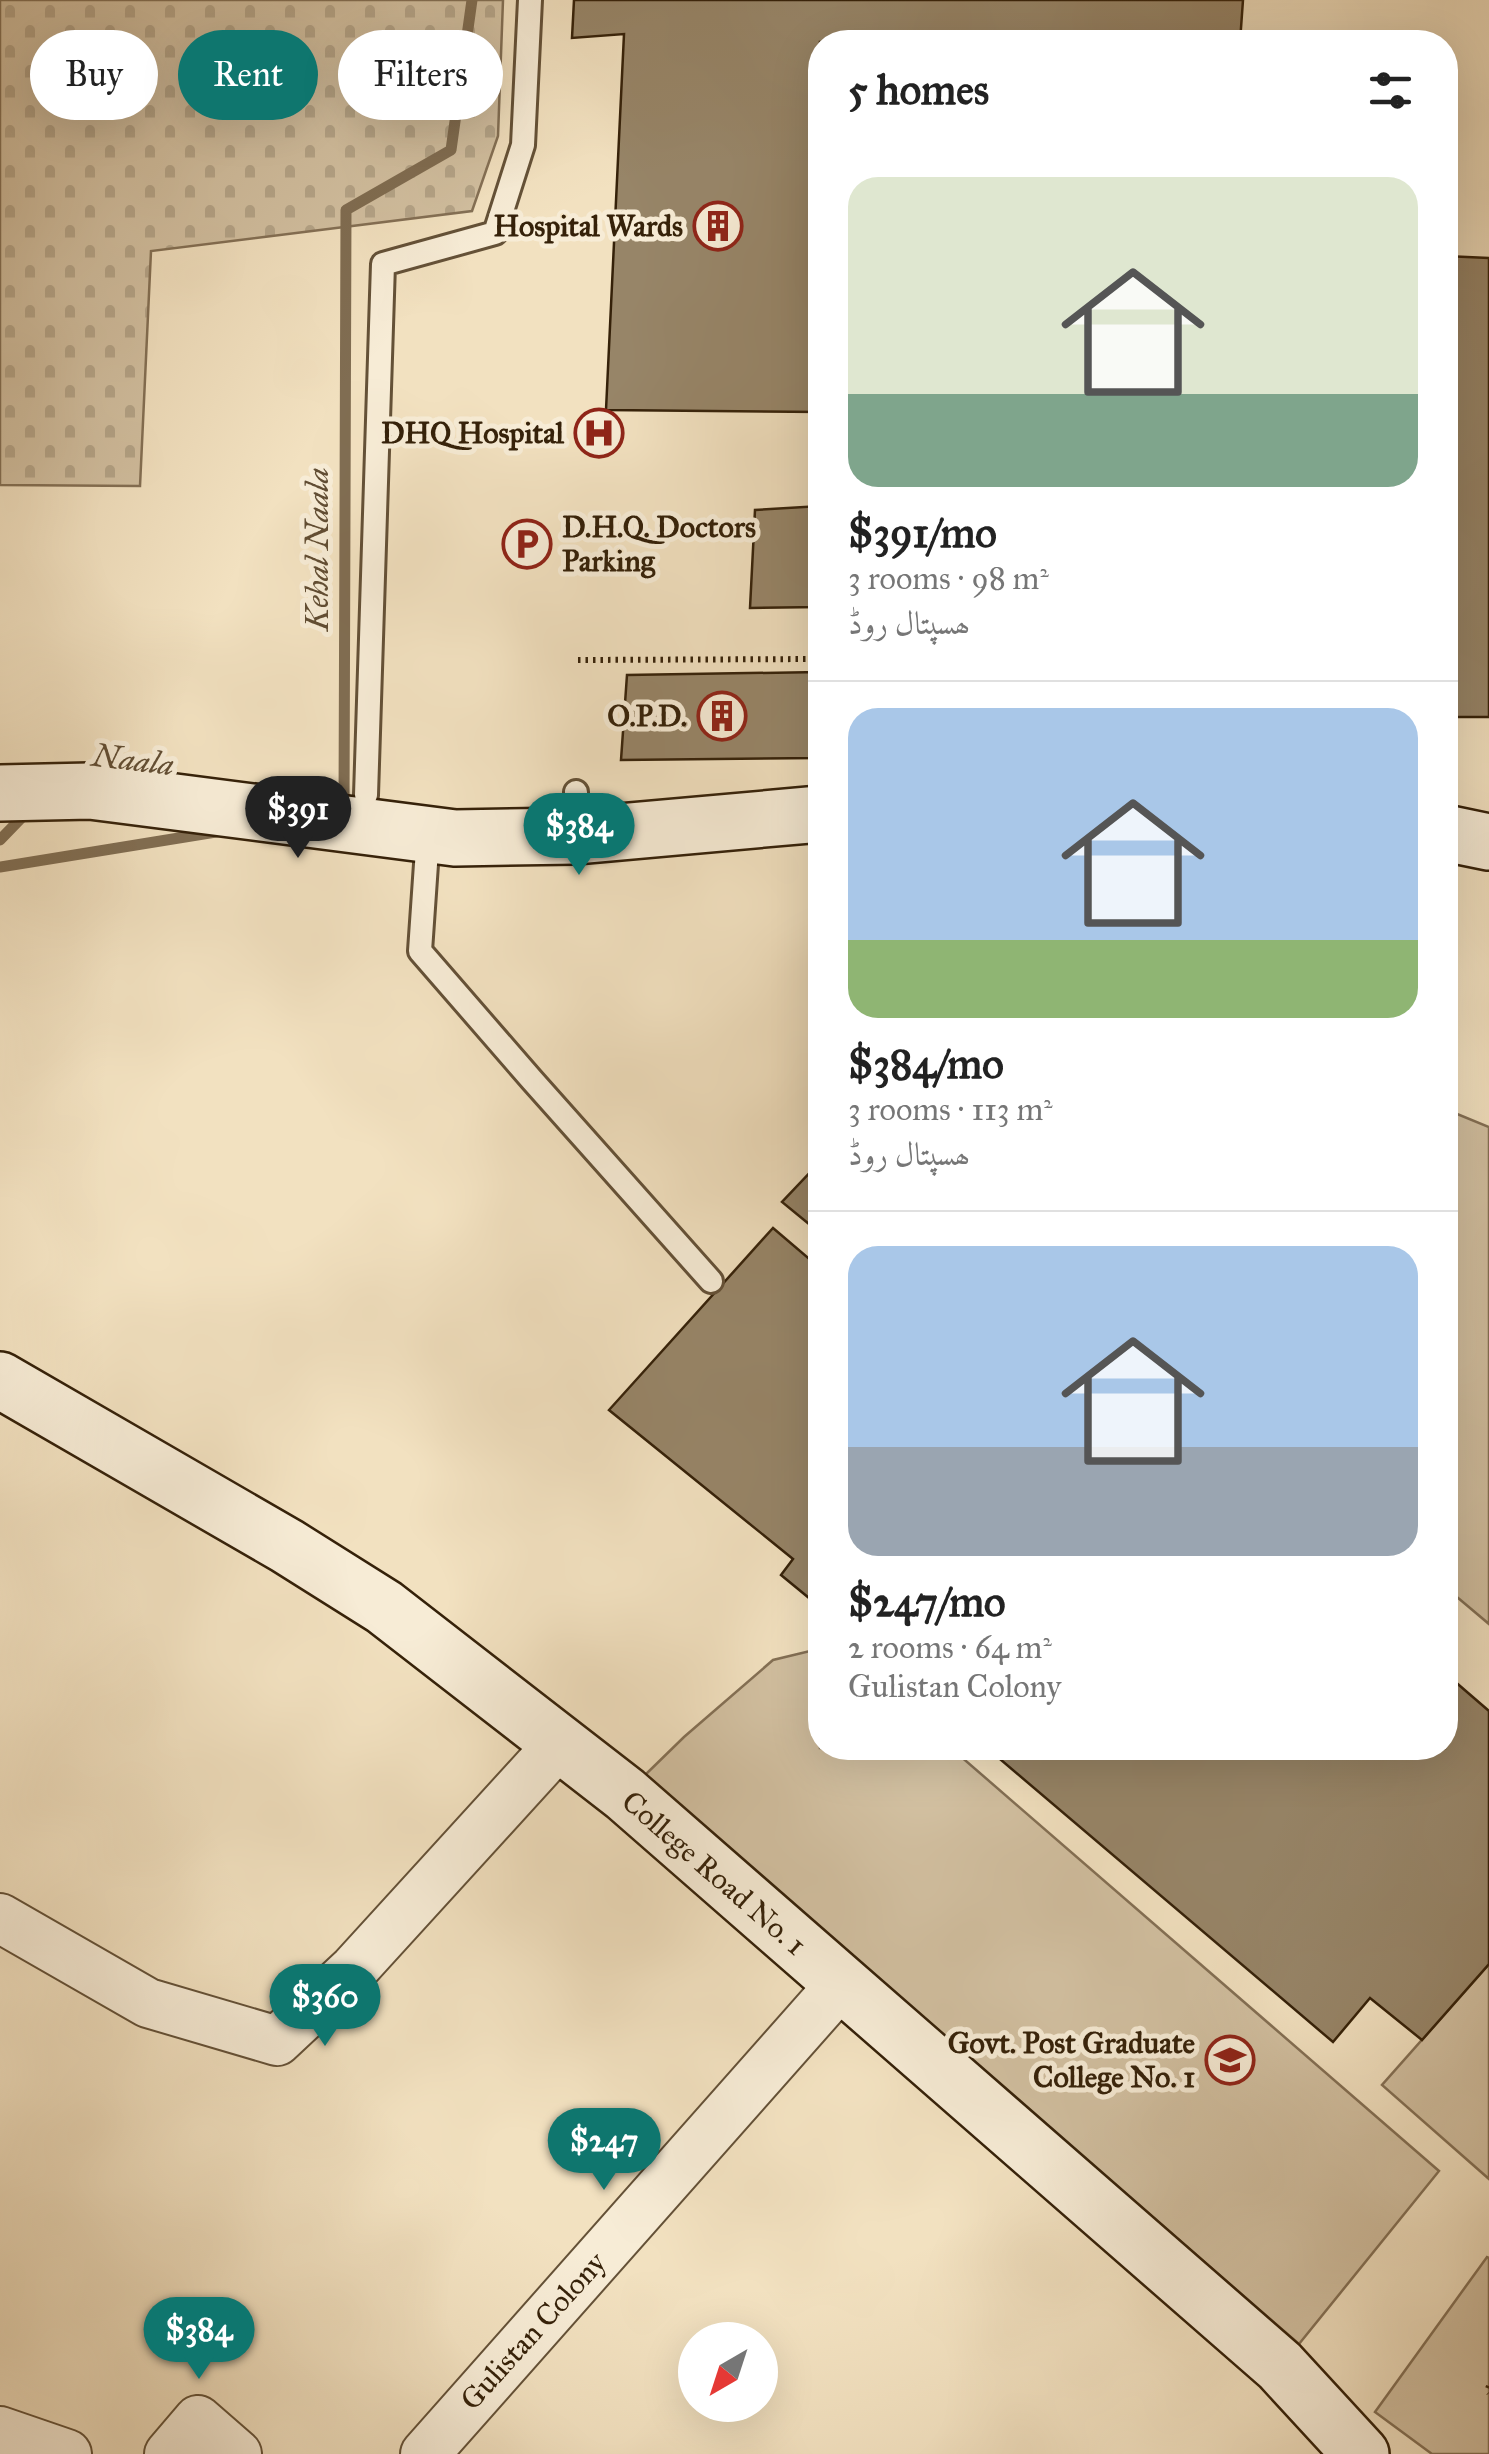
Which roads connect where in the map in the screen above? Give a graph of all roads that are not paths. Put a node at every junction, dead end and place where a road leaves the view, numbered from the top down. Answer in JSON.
{"nodes":[{"id":1,"x":530,"y":0,"type":"edge"},
{"id":2,"x":13,"y":792,"type":"edge"},
{"id":3,"x":353,"y":809,"type":"junction"},
{"id":4,"x":808,"y":814,"type":"edge"},
{"id":5,"x":428,"y":835,"type":"junction"},
{"id":6,"x":1458,"y":835,"type":"edge"},
{"id":7,"x":1489,"y":842,"type":"edge"},
{"id":8,"x":711,"y":1281,"type":"dead end"},
{"id":9,"x":0,"y":1380,"type":"edge"},
{"id":10,"x":560,"y":1743,"type":"junction"},
{"id":11,"x":0,"y":1918,"type":"edge"},
{"id":12,"x":841,"y":1984,"type":"junction"},
{"id":13,"x":0,"y":2431,"type":"edge"},
{"id":14,"x":67,"y":2454,"type":"edge"},
{"id":15,"x":168,"y":2454,"type":"edge"},
{"id":16,"x":237,"y":2454,"type":"edge"},
{"id":17,"x":424,"y":2454,"type":"edge"},
{"id":18,"x":1361,"y":2454,"type":"edge"}],
"edges":[{"from":1,"to":3,"type":"lane"},
{"from":2,"to":3,"type":"main road"},
{"from":3,"to":5,"type":"main road"},
{"from":4,"to":5,"type":"main road"},
{"from":5,"to":8,"type":"lane"},
{"from":6,"to":7,"type":"main road"},
{"from":9,"to":10,"type":"main road","name":"College Road No. 1"},
{"from":10,"to":11,"type":"street"},
{"from":10,"to":12,"type":"main road","name":"College Road No. 1"},
{"from":12,"to":17,"type":"street","name":"Gulistan Colony"},
{"from":12,"to":18,"type":"main road","name":"College Road No. 1"},
{"from":13,"to":14,"type":"street"},
{"from":15,"to":16,"type":"street"}]}
